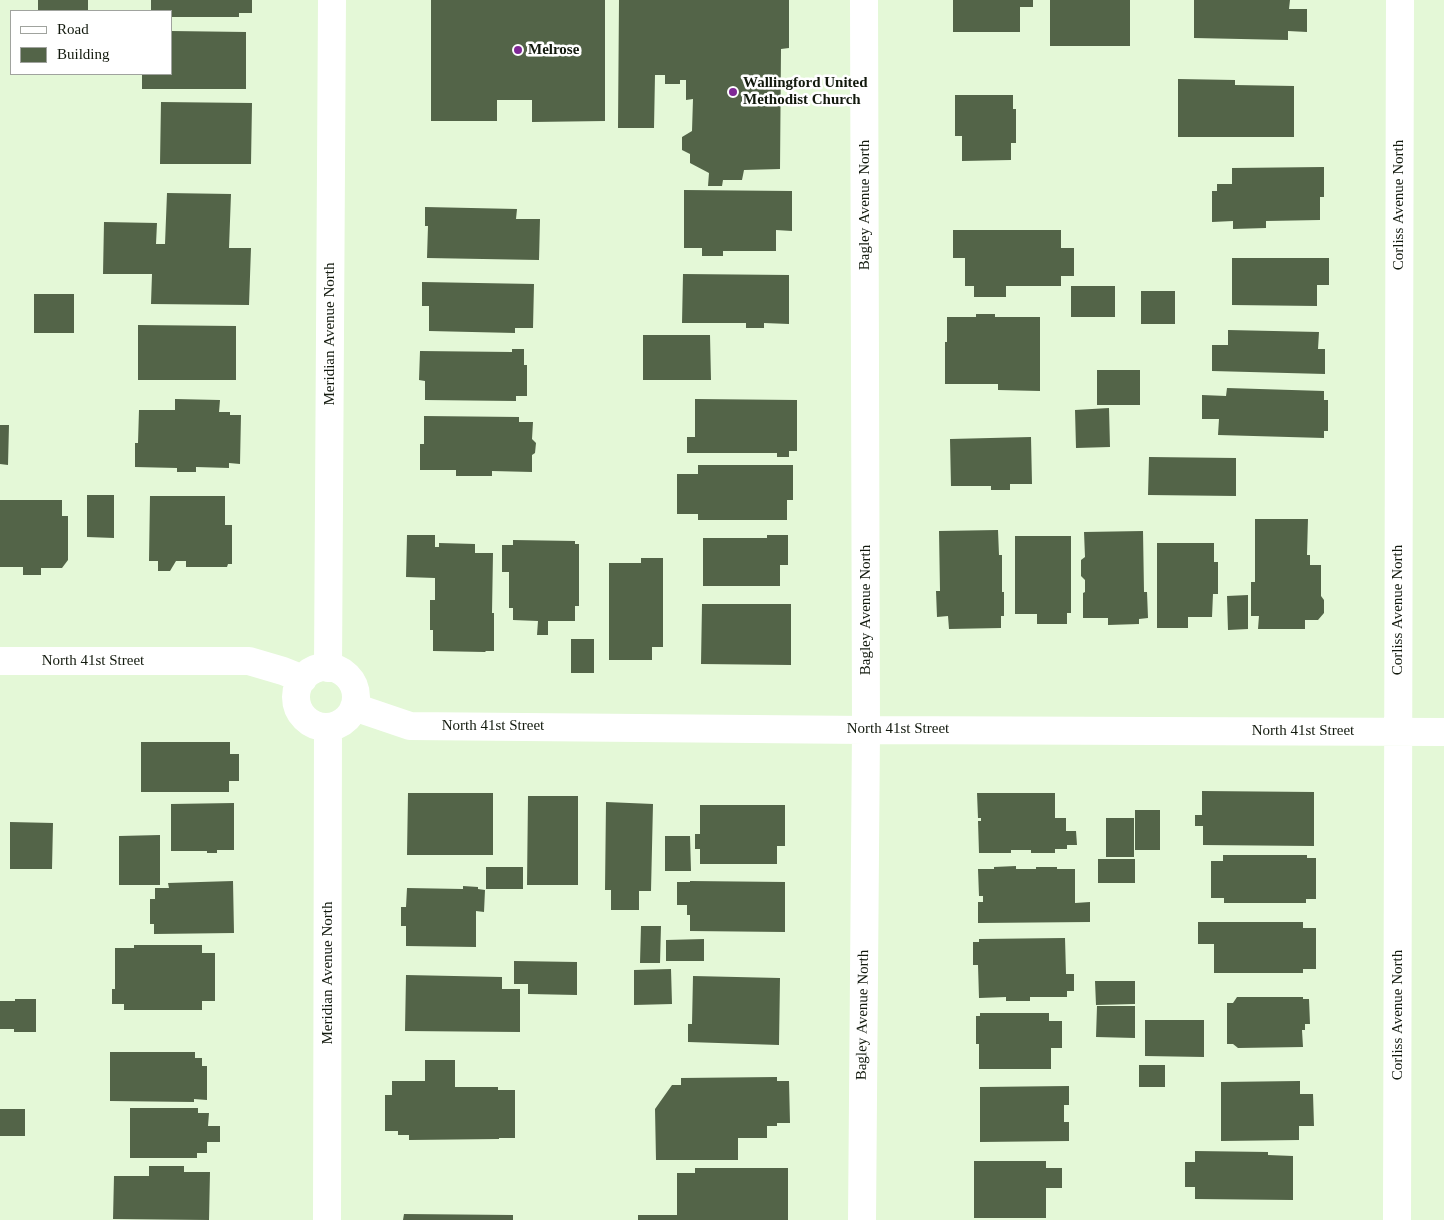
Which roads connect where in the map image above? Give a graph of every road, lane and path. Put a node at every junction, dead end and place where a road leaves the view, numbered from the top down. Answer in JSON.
{"nodes":[{"id":1,"x":332,"y":0,"type":"edge"},
{"id":2,"x":864,"y":0,"type":"edge"},
{"id":3,"x":1400,"y":0,"type":"edge"},
{"id":4,"x":0,"y":661,"type":"edge"},
{"id":5,"x":328,"y":668,"type":"junction"},
{"id":6,"x":303,"y":679,"type":"junction"},
{"id":7,"x":354,"y":707,"type":"junction"},
{"id":8,"x":328,"y":727,"type":"junction"},
{"id":9,"x":866,"y":730,"type":"junction"},
{"id":10,"x":1398,"y":732,"type":"junction"},
{"id":11,"x":1444,"y":732,"type":"edge"},
{"id":12,"x":327,"y":1220,"type":"edge"},
{"id":13,"x":862,"y":1220,"type":"edge"},
{"id":14,"x":1397,"y":1220,"type":"edge"}],
"edges":[{"from":1,"to":5,"type":"street","name":"Meridian Avenue North"},
{"from":2,"to":9,"type":"street","name":"Bagley Avenue North"},
{"from":3,"to":10,"type":"street","name":"Corliss Avenue North"},
{"from":4,"to":6,"type":"street","name":"North 41st Street"},
{"from":5,"to":6,"type":"street"},
{"from":5,"to":7,"type":"street"},
{"from":6,"to":8,"type":"street"},
{"from":7,"to":8,"type":"street"},
{"from":7,"to":9,"type":"street","name":"North 41st Street"},
{"from":8,"to":12,"type":"street","name":"Meridian Avenue North"},
{"from":9,"to":10,"type":"street","name":"North 41st Street"},
{"from":9,"to":13,"type":"street","name":"Bagley Avenue North"},
{"from":10,"to":11,"type":"street","name":"North 41st Street"},
{"from":10,"to":14,"type":"street","name":"Corliss Avenue North"}]}
